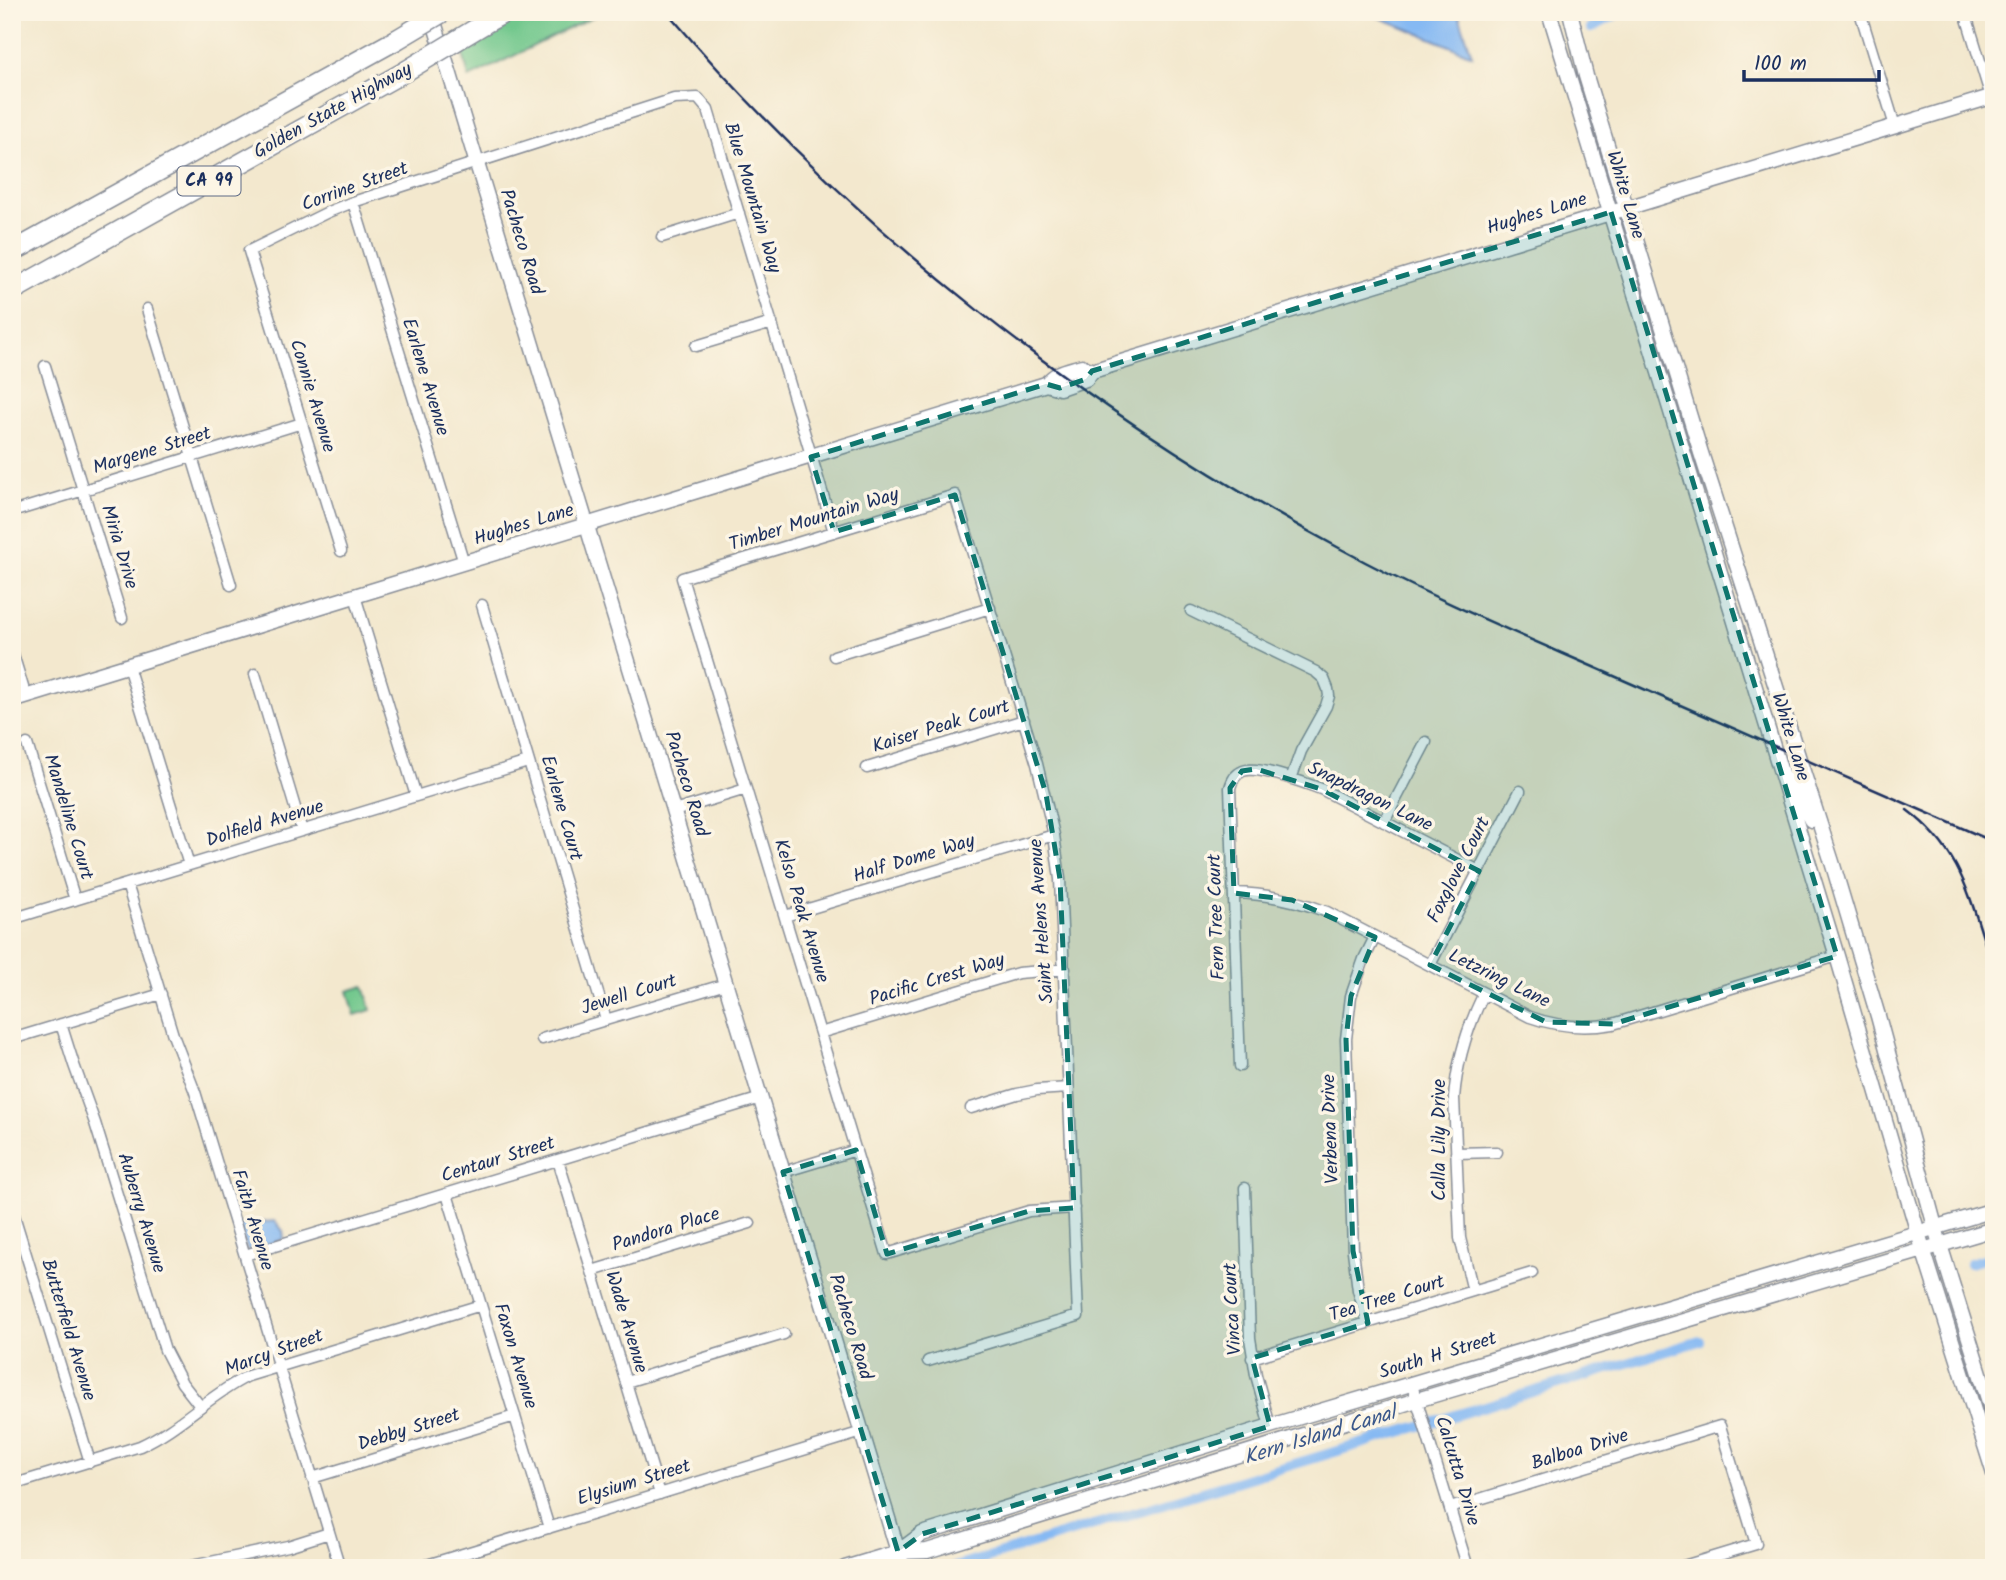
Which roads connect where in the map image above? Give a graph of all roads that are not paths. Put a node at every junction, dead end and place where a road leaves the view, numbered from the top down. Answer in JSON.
{"nodes":[{"id":1,"x":431,"y":12,"type":"edge"},
{"id":2,"x":443,"y":12,"type":"edge"},
{"id":3,"x":506,"y":12,"type":"edge"},
{"id":4,"x":1549,"y":12,"type":"edge"},
{"id":5,"x":1570,"y":12,"type":"edge"},
{"id":6,"x":1860,"y":12,"type":"edge"},
{"id":7,"x":1965,"y":12,"type":"edge"},
{"id":8,"x":1993,"y":97,"type":"edge"},
{"id":9,"x":1895,"y":126,"type":"junction"},
{"id":10,"x":477,"y":163,"type":"junction"},
{"id":11,"x":353,"y":202,"type":"junction"},
{"id":12,"x":1626,"y":208,"type":"junction"},
{"id":13,"x":1611,"y":212,"type":"junction"},
{"id":14,"x":739,"y":213,"type":"junction"},
{"id":15,"x":662,"y":237,"type":"dead end"},
{"id":16,"x":249,"y":251,"type":"joint"},
{"id":17,"x":12,"y":252,"type":"edge"},
{"id":18,"x":12,"y":290,"type":"edge"},
{"id":19,"x":147,"y":309,"type":"dead end"},
{"id":20,"x":772,"y":323,"type":"junction"},
{"id":21,"x":696,"y":346,"type":"dead end"},
{"id":22,"x":45,"y":366,"type":"dead end"},
{"id":23,"x":302,"y":423,"type":"junction"},
{"id":24,"x":192,"y":457,"type":"junction"},
{"id":25,"x":811,"y":457,"type":"junction"},
{"id":26,"x":83,"y":490,"type":"junction"},
{"id":27,"x":956,"y":495,"type":"joint"},
{"id":28,"x":12,"y":512,"type":"edge"},
{"id":29,"x":587,"y":526,"type":"junction"},
{"id":30,"x":834,"y":532,"type":"junction"},
{"id":31,"x":341,"y":551,"type":"dead end"},
{"id":32,"x":464,"y":563,"type":"junction"},
{"id":33,"x":682,"y":578,"type":"joint"},
{"id":34,"x":231,"y":585,"type":"dead end"},
{"id":35,"x":355,"y":596,"type":"junction"},
{"id":36,"x":482,"y":605,"type":"dead end"},
{"id":37,"x":990,"y":608,"type":"junction"},
{"id":38,"x":1191,"y":611,"type":"dead end"},
{"id":39,"x":122,"y":618,"type":"dead end"},
{"id":40,"x":12,"y":651,"type":"edge"},
{"id":41,"x":834,"y":656,"type":"dead end"},
{"id":42,"x":128,"y":666,"type":"junction"},
{"id":43,"x":1749,"y":667,"type":"junction"},
{"id":44,"x":255,"y":674,"type":"dead end"},
{"id":45,"x":19,"y":699,"type":"edge"},
{"id":46,"x":1785,"y":717,"type":"junction"},
{"id":47,"x":1024,"y":720,"type":"junction"},
{"id":48,"x":1426,"y":742,"type":"dead end"},
{"id":49,"x":27,"y":744,"type":"dead end"},
{"id":50,"x":528,"y":762,"type":"junction"},
{"id":51,"x":867,"y":768,"type":"dead end"},
{"id":52,"x":1242,"y":771,"type":"joint"},
{"id":53,"x":1782,"y":777,"type":"junction"},
{"id":54,"x":1291,"y":779,"type":"junction"},
{"id":55,"x":746,"y":789,"type":"junction"},
{"id":56,"x":1520,"y":791,"type":"dead end"},
{"id":57,"x":416,"y":796,"type":"junction"},
{"id":58,"x":674,"y":811,"type":"junction"},
{"id":59,"x":1384,"y":822,"type":"junction"},
{"id":60,"x":302,"y":831,"type":"junction"},
{"id":61,"x":1054,"y":835,"type":"junction"},
{"id":62,"x":1832,"y":862,"type":"junction"},
{"id":63,"x":189,"y":865,"type":"junction"},
{"id":64,"x":1810,"y":869,"type":"junction"},
{"id":65,"x":1479,"y":871,"type":"junction"},
{"id":66,"x":127,"y":884,"type":"junction"},
{"id":67,"x":1234,"y":893,"type":"junction"},
{"id":68,"x":75,"y":900,"type":"junction"},
{"id":69,"x":785,"y":916,"type":"junction"},
{"id":70,"x":12,"y":919,"type":"edge"},
{"id":71,"x":1375,"y":937,"type":"junction"},
{"id":72,"x":1858,"y":952,"type":"junction"},
{"id":73,"x":1837,"y":956,"type":"junction"},
{"id":74,"x":1430,"y":965,"type":"junction"},
{"id":75,"x":1065,"y":969,"type":"junction"},
{"id":76,"x":726,"y":984,"type":"junction"},
{"id":77,"x":1484,"y":993,"type":"junction"},
{"id":78,"x":161,"y":994,"type":"junction"},
{"id":79,"x":1878,"y":1016,"type":"junction"},
{"id":80,"x":606,"y":1020,"type":"junction"},
{"id":81,"x":61,"y":1024,"type":"junction"},
{"id":82,"x":1858,"y":1025,"type":"junction"},
{"id":83,"x":820,"y":1033,"type":"junction"},
{"id":84,"x":12,"y":1039,"type":"edge"},
{"id":85,"x":542,"y":1039,"type":"dead end"},
{"id":86,"x":1240,"y":1066,"type":"dead end"},
{"id":87,"x":1895,"y":1075,"type":"junction"},
{"id":88,"x":1069,"y":1088,"type":"junction"},
{"id":89,"x":761,"y":1098,"type":"junction"},
{"id":90,"x":971,"y":1108,"type":"dead end"},
{"id":91,"x":856,"y":1150,"type":"junction"},
{"id":92,"x":1497,"y":1152,"type":"dead end"},
{"id":93,"x":1456,"y":1153,"type":"junction"},
{"id":94,"x":558,"y":1160,"type":"junction"},
{"id":95,"x":783,"y":1172,"type":"junction"},
{"id":96,"x":1245,"y":1188,"type":"dead end"},
{"id":97,"x":447,"y":1194,"type":"junction"},
{"id":98,"x":1074,"y":1208,"type":"junction"},
{"id":99,"x":12,"y":1209,"type":"edge"},
{"id":100,"x":1994,"y":1210,"type":"edge"},
{"id":101,"x":750,"y":1223,"type":"dead end"},
{"id":102,"x":1936,"y":1227,"type":"junction"},
{"id":103,"x":1994,"y":1228,"type":"edge"},
{"id":104,"x":1918,"y":1233,"type":"junction"},
{"id":105,"x":1940,"y":1245,"type":"junction"},
{"id":106,"x":1923,"y":1250,"type":"junction"},
{"id":107,"x":245,"y":1255,"type":"junction"},
{"id":108,"x":592,"y":1271,"type":"junction"},
{"id":109,"x":1532,"y":1273,"type":"dead end"},
{"id":110,"x":1749,"y":1283,"type":"junction"},
{"id":111,"x":1473,"y":1291,"type":"junction"},
{"id":112,"x":481,"y":1305,"type":"junction"},
{"id":113,"x":1687,"y":1320,"type":"junction"},
{"id":114,"x":1368,"y":1323,"type":"junction"},
{"id":115,"x":784,"y":1335,"type":"dead end"},
{"id":116,"x":1252,"y":1358,"type":"junction"},
{"id":117,"x":928,"y":1361,"type":"dead end"},
{"id":118,"x":278,"y":1367,"type":"junction"},
{"id":119,"x":626,"y":1382,"type":"junction"},
{"id":120,"x":1412,"y":1385,"type":"junction"},
{"id":121,"x":1417,"y":1399,"type":"junction"},
{"id":122,"x":200,"y":1406,"type":"junction"},
{"id":123,"x":515,"y":1416,"type":"junction"},
{"id":124,"x":1994,"y":1418,"type":"edge"},
{"id":125,"x":1270,"y":1426,"type":"junction"},
{"id":126,"x":862,"y":1432,"type":"junction"},
{"id":127,"x":90,"y":1462,"type":"junction"},
{"id":128,"x":1196,"y":1467,"type":"junction"},
{"id":129,"x":1994,"y":1474,"type":"edge"},
{"id":130,"x":312,"y":1478,"type":"junction"},
{"id":131,"x":1085,"y":1484,"type":"junction"},
{"id":132,"x":12,"y":1485,"type":"edge"},
{"id":133,"x":660,"y":1494,"type":"junction"},
{"id":134,"x":1450,"y":1508,"type":"junction"},
{"id":135,"x":1019,"y":1522,"type":"junction"},
{"id":136,"x":549,"y":1528,"type":"junction"},
{"id":137,"x":329,"y":1534,"type":"junction"},
{"id":138,"x":898,"y":1552,"type":"junction"},
{"id":139,"x":182,"y":1568,"type":"edge"},
{"id":140,"x":340,"y":1568,"type":"edge"},
{"id":141,"x":417,"y":1568,"type":"edge"},
{"id":142,"x":845,"y":1568,"type":"edge"},
{"id":143,"x":903,"y":1568,"type":"edge"},
{"id":144,"x":1468,"y":1568,"type":"edge"},
{"id":145,"x":1677,"y":1568,"type":"edge"}],
"edges":[{"from":1,"to":10,"type":"street","name":"Pacheco Road"},
{"from":2,"to":17,"type":"highway","name":"Golden State Highway","number":"CA 99","bridge":true},
{"from":3,"to":18,"type":"highway","name":"Golden State Highway","number":"CA 99","bridge":true},
{"from":4,"to":13,"type":"street","name":"White Lane"},
{"from":5,"to":12,"type":"street","name":"White Lane"},
{"from":6,"to":9,"type":"street"},
{"from":7,"to":8,"type":"street"},
{"from":8,"to":9,"type":"street","name":"Hughes Lane"},
{"from":9,"to":12,"type":"street","name":"Hughes Lane"},
{"from":10,"to":11,"type":"street","name":"Corrine Street"},
{"from":10,"to":14,"type":"street","name":"Blue Mountain Way"},
{"from":10,"to":29,"type":"street","name":"Pacheco Road"},
{"from":11,"to":16,"type":"street","name":"Corrine Street"},
{"from":11,"to":32,"type":"street","name":"Earlene Avenue"},
{"from":12,"to":13,"type":"street","name":"Hughes Lane"},
{"from":12,"to":46,"type":"street","name":"White Lane"},
{"from":13,"to":25,"type":"street","name":"Hughes Lane"},
{"from":13,"to":43,"type":"street","name":"White Lane"},
{"from":14,"to":15,"type":"street"},
{"from":14,"to":20,"type":"street","name":"Blue Mountain Way"},
{"from":16,"to":23,"type":"street","name":"Connie Avenue"},
{"from":19,"to":24,"type":"street"},
{"from":20,"to":21,"type":"street"},
{"from":20,"to":25,"type":"street","name":"Blue Mountain Way"},
{"from":22,"to":26,"type":"street","name":"Miria Drive"},
{"from":23,"to":24,"type":"street","name":"Margene Street"},
{"from":23,"to":31,"type":"street","name":"Connie Avenue"},
{"from":24,"to":26,"type":"street","name":"Margene Street"},
{"from":24,"to":34,"type":"street"},
{"from":25,"to":29,"type":"street","name":"Hughes Lane"},
{"from":25,"to":30,"type":"street","name":"Blue Mountain Way"},
{"from":26,"to":28,"type":"street","name":"Margene Street"},
{"from":26,"to":39,"type":"street","name":"Miria Drive"},
{"from":27,"to":30,"type":"street","name":"Timber Mountain Way"},
{"from":27,"to":37,"type":"street","name":"Saint Helens Avenue"},
{"from":29,"to":32,"type":"street","name":"Hughes Lane"},
{"from":29,"to":58,"type":"street","name":"Pacheco Road"},
{"from":30,"to":33,"type":"street","name":"Timber Mountain Way"},
{"from":32,"to":35,"type":"street","name":"Hughes Lane"},
{"from":33,"to":55,"type":"street","name":"Kelso Peak Avenue"},
{"from":35,"to":42,"type":"street","name":"Hughes Lane"},
{"from":35,"to":57,"type":"street"},
{"from":36,"to":50,"type":"street","name":"Earlene Court"},
{"from":37,"to":41,"type":"street"},
{"from":37,"to":47,"type":"street","name":"Saint Helens Avenue"},
{"from":38,"to":54,"type":"street"},
{"from":40,"to":45,"type":"street"},
{"from":42,"to":45,"type":"street","name":"Hughes Lane"},
{"from":42,"to":63,"type":"street"},
{"from":43,"to":46,"type":"street"},
{"from":43,"to":53,"type":"street","name":"White Lane"},
{"from":44,"to":60,"type":"street"},
{"from":46,"to":62,"type":"street","name":"White Lane"},
{"from":47,"to":51,"type":"street","name":"Kaiser Peak Court"},
{"from":47,"to":61,"type":"street","name":"Saint Helens Avenue"},
{"from":48,"to":59,"type":"street"},
{"from":49,"to":68,"type":"street","name":"Mandeline Court"},
{"from":50,"to":57,"type":"street","name":"Dolfield Avenue"},
{"from":50,"to":80,"type":"street","name":"Earlene Court"},
{"from":52,"to":54,"type":"street","name":"Snapdragon Lane"},
{"from":52,"to":67,"type":"street","name":"Fern Tree Court"},
{"from":53,"to":62,"type":"street"},
{"from":53,"to":64,"type":"street","name":"White Lane"},
{"from":54,"to":59,"type":"street","name":"Snapdragon Lane"},
{"from":55,"to":58,"type":"street"},
{"from":55,"to":69,"type":"street","name":"Kelso Peak Avenue"},
{"from":56,"to":65,"type":"street","name":"Foxglove Court"},
{"from":57,"to":60,"type":"street","name":"Dolfield Avenue"},
{"from":58,"to":76,"type":"street","name":"Pacheco Road"},
{"from":59,"to":65,"type":"street","name":"Snapdragon Lane"},
{"from":60,"to":63,"type":"street","name":"Dolfield Avenue"},
{"from":61,"to":69,"type":"street","name":"Half Dome Way"},
{"from":61,"to":75,"type":"street","name":"Saint Helens Avenue"},
{"from":62,"to":72,"type":"street","name":"White Lane"},
{"from":63,"to":66,"type":"street","name":"Dolfield Avenue"},
{"from":64,"to":72,"type":"street"},
{"from":64,"to":73,"type":"street","name":"White Lane"},
{"from":65,"to":74,"type":"street","name":"Foxglove Court"},
{"from":66,"to":68,"type":"street","name":"Dolfield Avenue"},
{"from":66,"to":78,"type":"street","name":"Faith Avenue"},
{"from":67,"to":71,"type":"street","name":"Letzring Lane"},
{"from":67,"to":86,"type":"street","name":"Fern Tree Court"},
{"from":68,"to":70,"type":"street","name":"Dolfield Avenue"},
{"from":69,"to":83,"type":"street","name":"Kelso Peak Avenue"},
{"from":71,"to":74,"type":"street","name":"Letzring Lane"},
{"from":71,"to":114,"type":"street","name":"Verbena Drive"},
{"from":72,"to":79,"type":"street","name":"White Lane"},
{"from":73,"to":77,"type":"street","name":"Letzring Lane"},
{"from":73,"to":79,"type":"street"},
{"from":73,"to":82,"type":"street","name":"White Lane"},
{"from":74,"to":77,"type":"street","name":"Letzring Lane"},
{"from":75,"to":83,"type":"street","name":"Pacific Crest Way"},
{"from":75,"to":88,"type":"street","name":"Saint Helens Avenue"},
{"from":76,"to":80,"type":"street","name":"Jewell Court"},
{"from":76,"to":89,"type":"street","name":"Pacheco Road"},
{"from":77,"to":93,"type":"street","name":"Calla Lily Drive"},
{"from":78,"to":81,"type":"street"},
{"from":78,"to":107,"type":"street","name":"Faith Avenue"},
{"from":79,"to":87,"type":"street","name":"White Lane"},
{"from":80,"to":85,"type":"street","name":"Jewell Court"},
{"from":81,"to":84,"type":"street"},
{"from":81,"to":122,"type":"street","name":"Auberry Avenue"},
{"from":82,"to":87,"type":"street"},
{"from":82,"to":104,"type":"street","name":"White Lane"},
{"from":83,"to":91,"type":"street","name":"Kelso Peak Avenue"},
{"from":87,"to":102,"type":"street","name":"White Lane"},
{"from":88,"to":90,"type":"street"},
{"from":88,"to":98,"type":"street","name":"Saint Helens Avenue"},
{"from":89,"to":94,"type":"street","name":"Centaur Street"},
{"from":89,"to":95,"type":"street","name":"Pacheco Road"},
{"from":91,"to":95,"type":"street"},
{"from":91,"to":98,"type":"street","name":"Kelso Peak Avenue"},
{"from":92,"to":93,"type":"street"},
{"from":93,"to":111,"type":"street","name":"Calla Lily Drive"},
{"from":94,"to":97,"type":"street","name":"Centaur Street"},
{"from":94,"to":108,"type":"street","name":"Wade Avenue"},
{"from":95,"to":126,"type":"street","name":"Pacheco Road"},
{"from":96,"to":116,"type":"street","name":"Vinca Court"},
{"from":97,"to":107,"type":"street","name":"Centaur Street"},
{"from":97,"to":112,"type":"street","name":"Faxon Avenue"},
{"from":98,"to":117,"type":"street","name":"Saint Helens Avenue"},
{"from":99,"to":127,"type":"street","name":"Butterfield Avenue"},
{"from":100,"to":102,"type":"street","name":"South H Street"},
{"from":101,"to":108,"type":"street","name":"Pandora Place"},
{"from":102,"to":104,"type":"street","name":"South H Street"},
{"from":102,"to":105,"type":"street","name":"White Lane"},
{"from":103,"to":105,"type":"street","name":"South H Street"},
{"from":104,"to":106,"type":"street","name":"White Lane"},
{"from":104,"to":110,"type":"street","name":"South H Street"},
{"from":105,"to":106,"type":"street","name":"South H Street"},
{"from":105,"to":124,"type":"street","name":"White Lane"},
{"from":106,"to":113,"type":"street","name":"South H Street"},
{"from":106,"to":129,"type":"street","name":"White Lane"},
{"from":107,"to":118,"type":"street","name":"Faith Avenue"},
{"from":108,"to":119,"type":"street","name":"Wade Avenue"},
{"from":109,"to":111,"type":"street","name":"Tea Tree Court"},
{"from":110,"to":113,"type":"street"},
{"from":110,"to":120,"type":"street","name":"South H Street"},
{"from":111,"to":114,"type":"street","name":"Tea Tree Court"},
{"from":112,"to":118,"type":"street","name":"Marcy Street"},
{"from":112,"to":123,"type":"street","name":"Faxon Avenue"},
{"from":113,"to":121,"type":"street","name":"South H Street"},
{"from":114,"to":116,"type":"street","name":"Tea Tree Court"},
{"from":115,"to":119,"type":"street"},
{"from":116,"to":125,"type":"street","name":"Vinca Court"},
{"from":118,"to":122,"type":"street","name":"Marcy Street"},
{"from":118,"to":130,"type":"street","name":"Faith Avenue"},
{"from":119,"to":133,"type":"street","name":"Wade Avenue"},
{"from":120,"to":121,"type":"street","name":"Calcutta Drive"},
{"from":120,"to":125,"type":"street","name":"South H Street"},
{"from":121,"to":128,"type":"street","name":"South H Street"},
{"from":121,"to":134,"type":"street","name":"Calcutta Drive"},
{"from":122,"to":127,"type":"street","name":"Marcy Street"},
{"from":123,"to":130,"type":"street","name":"Debby Street"},
{"from":123,"to":136,"type":"street","name":"Faxon Avenue"},
{"from":125,"to":128,"type":"street"},
{"from":125,"to":131,"type":"street","name":"South H Street"},
{"from":126,"to":133,"type":"street","name":"Elysium Street"},
{"from":126,"to":138,"type":"street","name":"Pacheco Road"},
{"from":127,"to":132,"type":"street","name":"Marcy Street"},
{"from":128,"to":135,"type":"street","name":"South H Street"},
{"from":130,"to":137,"type":"street","name":"Faith Avenue"},
{"from":131,"to":135,"type":"street"},
{"from":131,"to":138,"type":"street","name":"South H Street"},
{"from":133,"to":136,"type":"street","name":"Elysium Street"},
{"from":134,"to":144,"type":"street","name":"Calcutta Drive"},
{"from":134,"to":145,"type":"street","name":"Balboa Drive"},
{"from":135,"to":138,"type":"street","name":"South H Street"},
{"from":136,"to":141,"type":"street","name":"Elysium Street"},
{"from":137,"to":139,"type":"street"},
{"from":137,"to":140,"type":"street","name":"Faith Avenue"},
{"from":138,"to":142,"type":"street","name":"South H Street"},
{"from":138,"to":143,"type":"street","name":"Pacheco Road"}]}
